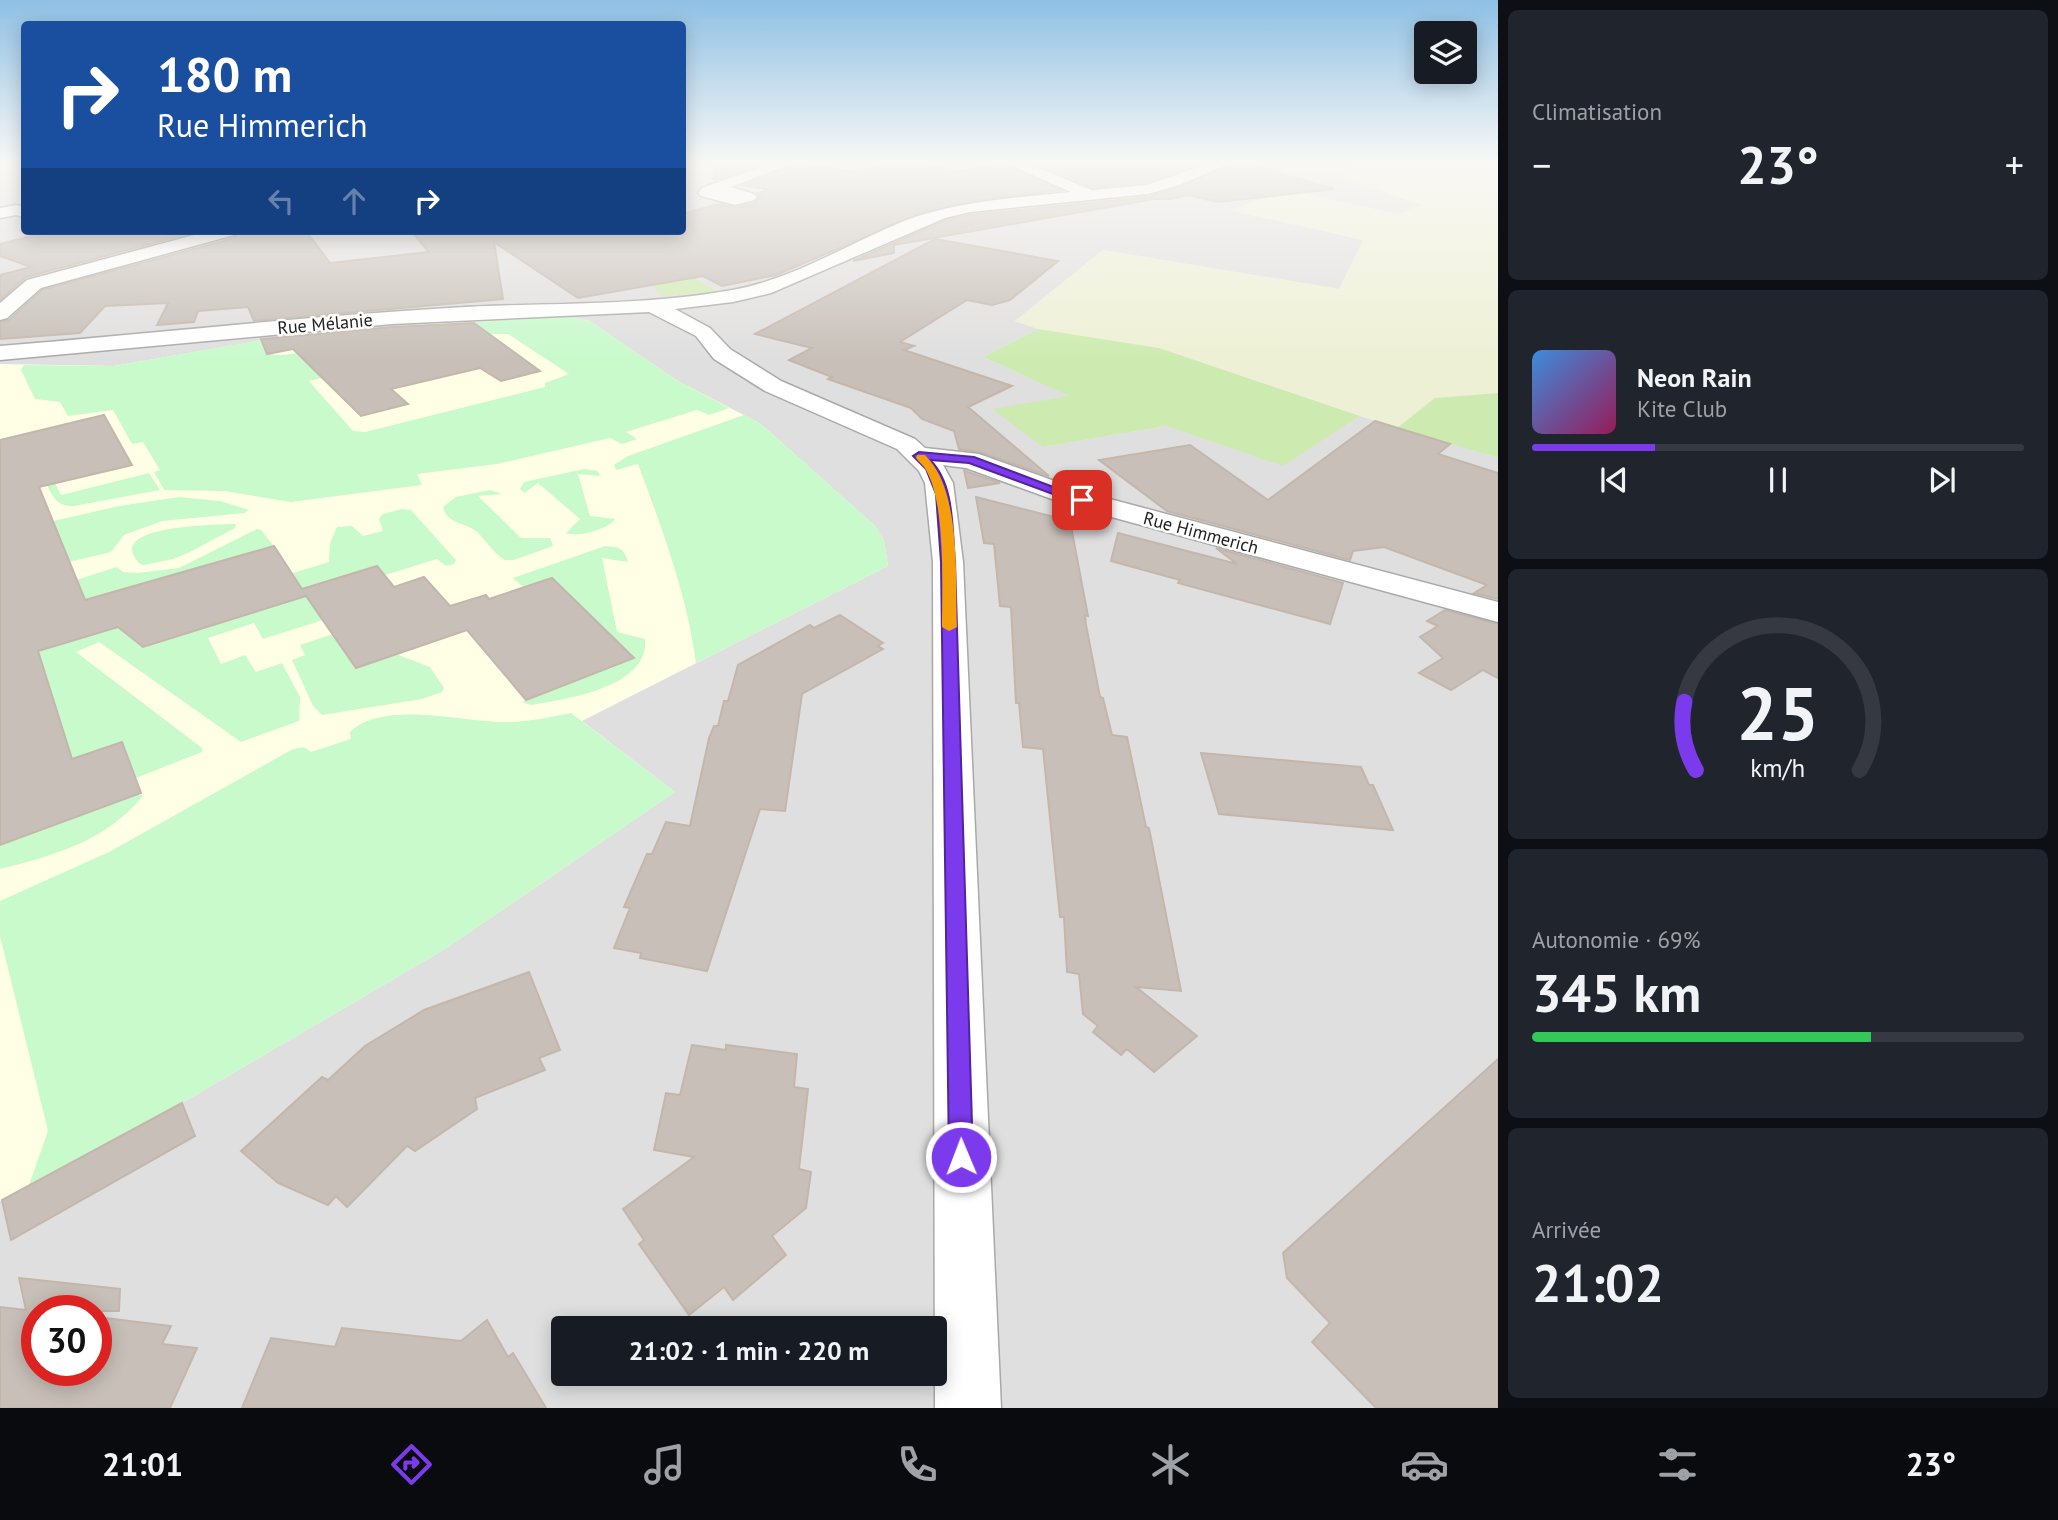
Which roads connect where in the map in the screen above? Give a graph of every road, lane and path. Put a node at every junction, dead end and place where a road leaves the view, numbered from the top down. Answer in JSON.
{"nodes":[{"id":1,"x":907,"y":229,"type":"edge"},
{"id":2,"x":213,"y":235,"type":"edge"},
{"id":3,"x":9,"y":280,"type":"dead end"},
{"id":4,"x":34,"y":284,"type":"junction"},
{"id":5,"x":651,"y":305,"type":"junction"},
{"id":6,"x":0,"y":314,"type":"edge"},
{"id":7,"x":729,"y":325,"type":"junction"},
{"id":8,"x":0,"y":353,"type":"edge"},
{"id":9,"x":919,"y":456,"type":"junction"},
{"id":10,"x":1498,"y":612,"type":"edge"},
{"id":11,"x":968,"y":1408,"type":"edge"}],
"edges":[{"from":1,"to":7,"type":"street"},
{"from":2,"to":4,"type":"street"},
{"from":3,"to":4,"type":"street"},
{"from":4,"to":6,"type":"street"},
{"from":5,"to":7,"type":"street","name":"Rue Mélanie"},
{"from":5,"to":7,"type":"street"},
{"from":5,"to":8,"type":"street","name":"Rue Mélanie"},
{"from":7,"to":9,"type":"street"},
{"from":9,"to":10,"type":"street","name":"Rue Himmerich"},
{"from":9,"to":11,"type":"street"}]}
